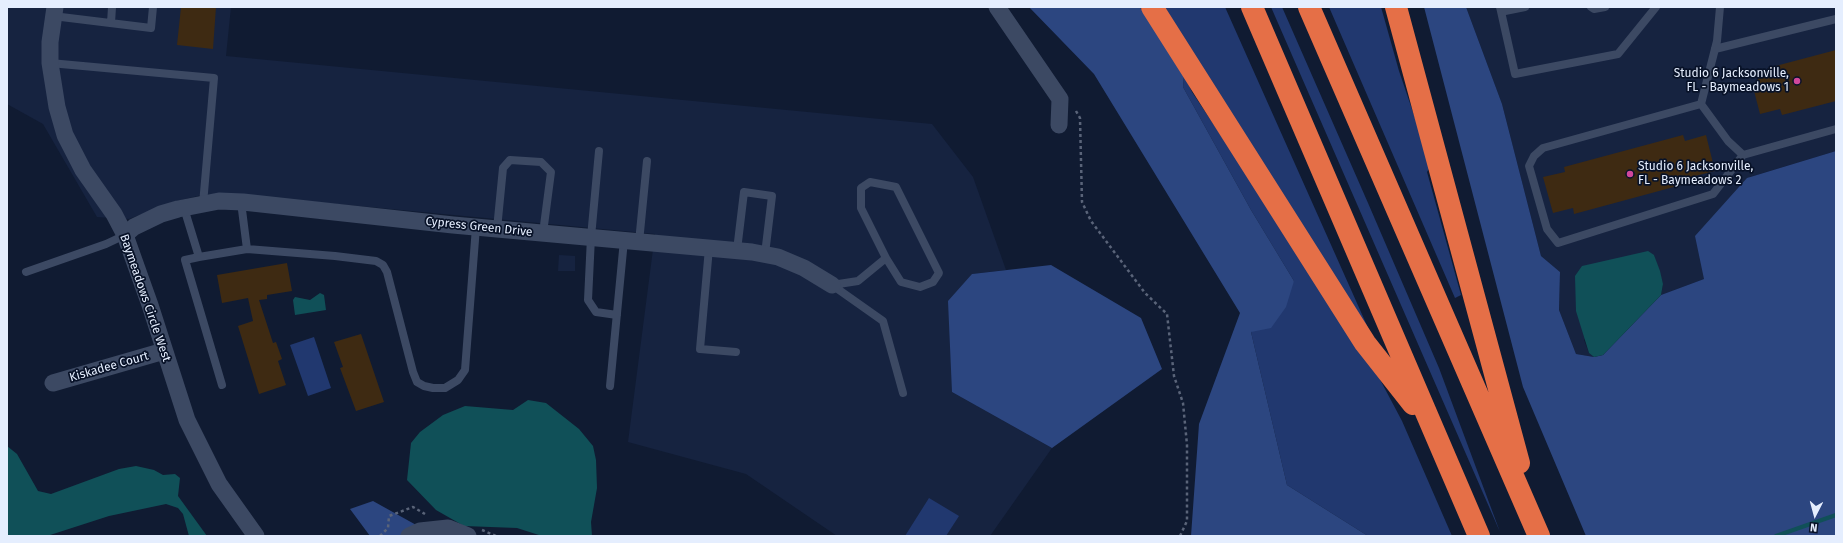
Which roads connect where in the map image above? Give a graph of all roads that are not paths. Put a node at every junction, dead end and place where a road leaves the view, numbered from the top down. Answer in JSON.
{"nodes":[{"id":1,"x":112,"y":7,"type":"edge"},
{"id":2,"x":153,"y":7,"type":"edge"},
{"id":3,"x":997,"y":7,"type":"edge"},
{"id":4,"x":1152,"y":7,"type":"edge"},
{"id":5,"x":1252,"y":7,"type":"edge"},
{"id":6,"x":1309,"y":7,"type":"edge"},
{"id":7,"x":1396,"y":7,"type":"edge"},
{"id":8,"x":1500,"y":7,"type":"edge"},
{"id":9,"x":1525,"y":7,"type":"edge"},
{"id":10,"x":1591,"y":7,"type":"edge"},
{"id":11,"x":1605,"y":7,"type":"edge"},
{"id":12,"x":1656,"y":7,"type":"edge"},
{"id":13,"x":1720,"y":7,"type":"edge"},
{"id":14,"x":54,"y":12,"type":"edge"},
{"id":15,"x":1836,"y":19,"type":"edge"},
{"id":16,"x":111,"y":23,"type":"junction"},
{"id":17,"x":1715,"y":49,"type":"junction"},
{"id":18,"x":50,"y":63,"type":"junction"},
{"id":19,"x":1701,"y":104,"type":"junction"},
{"id":20,"x":1059,"y":125,"type":"dead end"},
{"id":21,"x":1836,"y":129,"type":"edge"},
{"id":22,"x":599,"y":151,"type":"dead end"},
{"id":23,"x":1743,"y":155,"type":"junction"},
{"id":24,"x":647,"y":161,"type":"dead end"},
{"id":25,"x":241,"y":202,"type":"junction"},
{"id":26,"x":203,"y":204,"type":"junction"},
{"id":27,"x":184,"y":208,"type":"junction"},
{"id":28,"x":476,"y":227,"type":"junction"},
{"id":29,"x":496,"y":229,"type":"junction"},
{"id":30,"x":543,"y":233,"type":"junction"},
{"id":31,"x":125,"y":235,"type":"junction"},
{"id":32,"x":591,"y":237,"type":"junction"},
{"id":33,"x":632,"y":241,"type":"junction"},
{"id":34,"x":709,"y":248,"type":"junction"},
{"id":35,"x":247,"y":249,"type":"junction"},
{"id":36,"x":736,"y":250,"type":"junction"},
{"id":37,"x":765,"y":254,"type":"junction"},
{"id":38,"x":199,"y":257,"type":"junction"},
{"id":39,"x":886,"y":258,"type":"junction"},
{"id":40,"x":26,"y":272,"type":"dead end"},
{"id":41,"x":832,"y":285,"type":"junction"},
{"id":42,"x":617,"y":315,"type":"junction"},
{"id":43,"x":164,"y":351,"type":"junction"},
{"id":44,"x":736,"y":352,"type":"dead end"},
{"id":45,"x":53,"y":383,"type":"dead end"},
{"id":46,"x":222,"y":385,"type":"dead end"},
{"id":47,"x":610,"y":386,"type":"dead end"},
{"id":48,"x":903,"y":393,"type":"dead end"},
{"id":49,"x":1432,"y":427,"type":"junction"},
{"id":50,"x":256,"y":536,"type":"edge"},
{"id":51,"x":409,"y":536,"type":"edge"},
{"id":52,"x":468,"y":536,"type":"edge"},
{"id":53,"x":1479,"y":536,"type":"edge"},
{"id":54,"x":1539,"y":536,"type":"edge"}],
"edges":[{"from":1,"to":16,"type":"lane"},
{"from":2,"to":16,"type":"lane"},
{"from":3,"to":20,"type":"street"},
{"from":4,"to":49,"type":"highway"},
{"from":5,"to":49,"type":"highway"},
{"from":6,"to":54,"type":"highway"},
{"from":7,"to":54,"type":"highway"},
{"from":8,"to":9,"type":"lane"},
{"from":8,"to":12,"type":"lane"},
{"from":10,"to":11,"type":"lane"},
{"from":13,"to":17,"type":"lane"},
{"from":14,"to":16,"type":"lane"},
{"from":14,"to":18,"type":"street","name":"Baymeadows Circle West"},
{"from":15,"to":17,"type":"lane"},
{"from":17,"to":19,"type":"lane"},
{"from":18,"to":26,"type":"lane"},
{"from":18,"to":31,"type":"street","name":"Baymeadows Circle West"},
{"from":19,"to":23,"type":"lane"},
{"from":19,"to":23,"type":"lane"},
{"from":21,"to":23,"type":"lane"},
{"from":22,"to":32,"type":"lane"},
{"from":24,"to":33,"type":"lane"},
{"from":25,"to":26,"type":"street","name":"Cypress Green Drive"},
{"from":25,"to":28,"type":"street","name":"Cypress Green Drive"},
{"from":25,"to":35,"type":"lane"},
{"from":26,"to":27,"type":"street","name":"Cypress Green Drive"},
{"from":27,"to":31,"type":"street","name":"Cypress Green Drive"},
{"from":27,"to":38,"type":"lane"},
{"from":28,"to":29,"type":"street","name":"Cypress Green Drive"},
{"from":28,"to":35,"type":"lane"},
{"from":29,"to":30,"type":"street","name":"Cypress Green Drive"},
{"from":29,"to":30,"type":"lane"},
{"from":30,"to":32,"type":"street","name":"Cypress Green Drive"},
{"from":31,"to":40,"type":"lane"},
{"from":31,"to":43,"type":"street","name":"Baymeadows Circle West"},
{"from":32,"to":33,"type":"street","name":"Cypress Green Drive"},
{"from":32,"to":42,"type":"lane"},
{"from":33,"to":34,"type":"street","name":"Cypress Green Drive"},
{"from":33,"to":42,"type":"lane"},
{"from":34,"to":36,"type":"street","name":"Cypress Green Drive"},
{"from":34,"to":44,"type":"lane"},
{"from":35,"to":38,"type":"lane"},
{"from":36,"to":37,"type":"street","name":"Cypress Green Drive"},
{"from":36,"to":37,"type":"lane"},
{"from":37,"to":41,"type":"street","name":"Cypress Green Drive"},
{"from":38,"to":46,"type":"lane"},
{"from":39,"to":39,"type":"lane"},
{"from":39,"to":41,"type":"lane"},
{"from":41,"to":48,"type":"lane"},
{"from":42,"to":47,"type":"lane"},
{"from":43,"to":45,"type":"street","name":"Kiskadee Court"},
{"from":43,"to":50,"type":"street","name":"Baymeadows Circle West"},
{"from":49,"to":53,"type":"highway"},
{"from":51,"to":52,"type":"street"}]}
